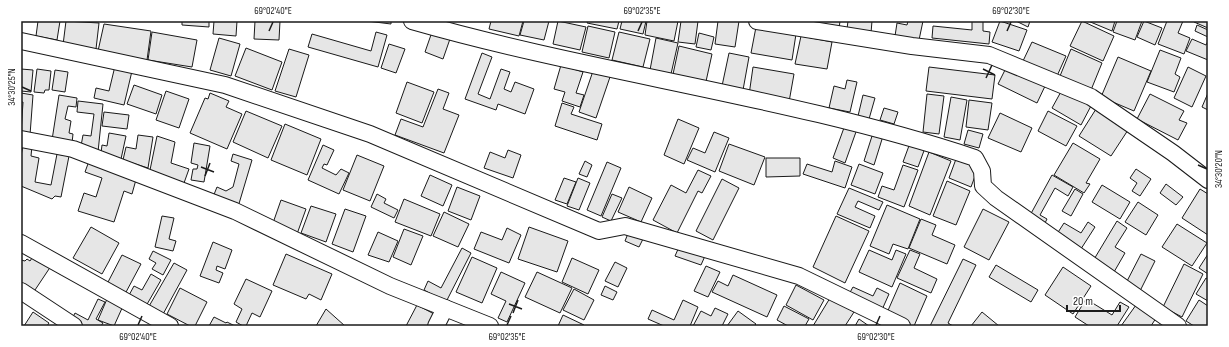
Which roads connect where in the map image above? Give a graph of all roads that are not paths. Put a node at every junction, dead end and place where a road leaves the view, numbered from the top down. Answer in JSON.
{"nodes":[{"id":1,"x":412,"y":21,"type":"edge"},
{"id":2,"x":757,"y":21,"type":"edge"},
{"id":3,"x":21,"y":41,"type":"edge"},
{"id":4,"x":21,"y":139,"type":"edge"},
{"id":5,"x":1208,"y":180,"type":"edge"},
{"id":6,"x":21,"y":243,"type":"edge"},
{"id":7,"x":21,"y":291,"type":"edge"},
{"id":8,"x":445,"y":308,"type":"junction"},
{"id":9,"x":74,"y":326,"type":"edge"},
{"id":10,"x":170,"y":326,"type":"edge"},
{"id":11,"x":436,"y":326,"type":"edge"},
{"id":12,"x":490,"y":326,"type":"edge"},
{"id":13,"x":902,"y":326,"type":"edge"},
{"id":14,"x":1178,"y":326,"type":"edge"}],
"edges":[{"from":1,"to":14,"type":"street"},
{"from":2,"to":5,"type":"street"},
{"from":3,"to":13,"type":"street"},
{"from":4,"to":8,"type":"street"},
{"from":6,"to":10,"type":"street"},
{"from":7,"to":9,"type":"street"},
{"from":8,"to":11,"type":"street"},
{"from":8,"to":12,"type":"street"}]}
